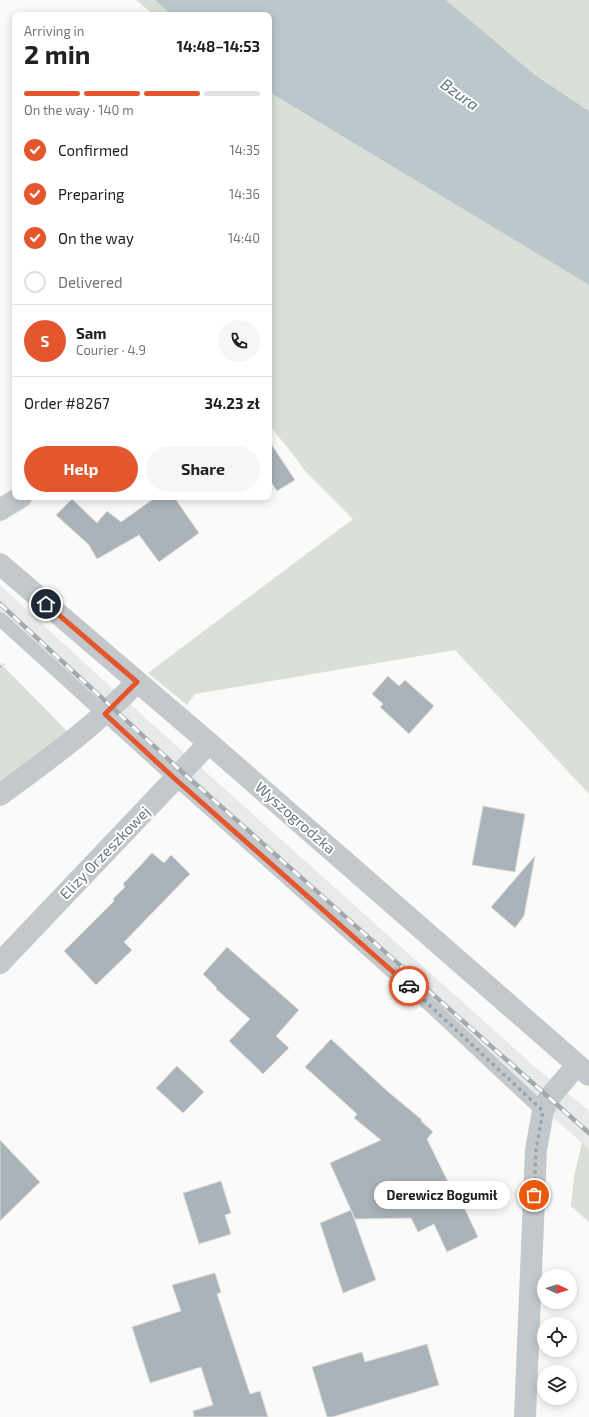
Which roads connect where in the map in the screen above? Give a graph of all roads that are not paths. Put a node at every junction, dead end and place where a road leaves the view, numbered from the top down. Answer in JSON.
{"nodes":[{"id":1,"x":16,"y":500,"type":"edge"},
{"id":2,"x":0,"y":510,"type":"edge"},
{"id":3,"x":0,"y":564,"type":"edge"},
{"id":4,"x":0,"y":618,"type":"edge"},
{"id":5,"x":137,"y":682,"type":"junction"},
{"id":6,"x":105,"y":714,"type":"junction"},
{"id":7,"x":209,"y":743,"type":"junction"},
{"id":8,"x":174,"y":778,"type":"junction"},
{"id":9,"x":0,"y":795,"type":"edge"},
{"id":10,"x":0,"y":963,"type":"edge"},
{"id":11,"x":583,"y":1070,"type":"edge"},
{"id":12,"x":543,"y":1111,"type":"junction"},
{"id":13,"x":520,"y":1416,"type":"edge"}],
"edges":[{"from":1,"to":2,"type":"street"},
{"from":3,"to":5,"type":"street","name":"Wyszogrodzka"},
{"from":4,"to":6,"type":"lane"},
{"from":5,"to":6,"type":"street"},
{"from":5,"to":7,"type":"street","name":"Wyszogrodzka"},
{"from":6,"to":8,"type":"lane"},
{"from":6,"to":9,"type":"street"},
{"from":7,"to":8,"type":"street","name":"Elizy Orzeszkowej"},
{"from":7,"to":11,"type":"street","name":"Wyszogrodzka"},
{"from":8,"to":10,"type":"street","name":"Elizy Orzeszkowej"},
{"from":8,"to":12,"type":"lane"},
{"from":11,"to":12,"type":"street"},
{"from":12,"to":13,"type":"street"}]}
